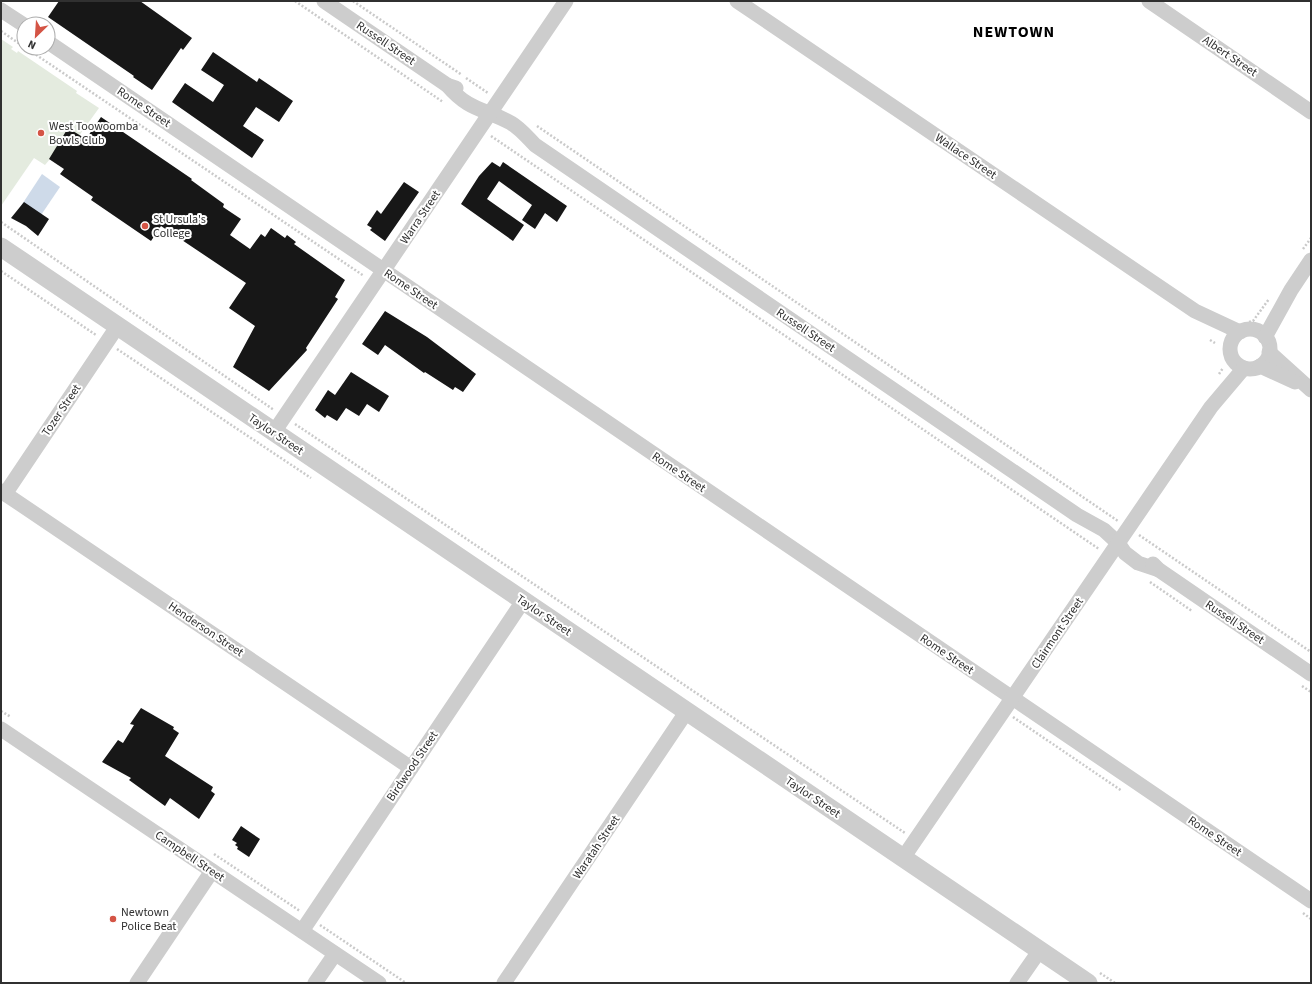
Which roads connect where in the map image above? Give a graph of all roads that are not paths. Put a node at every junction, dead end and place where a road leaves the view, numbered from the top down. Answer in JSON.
{"nodes":[{"id":1,"x":324,"y":1,"type":"edge"},
{"id":2,"x":566,"y":1,"type":"edge"},
{"id":3,"x":736,"y":1,"type":"edge"},
{"id":4,"x":1149,"y":1,"type":"edge"},
{"id":5,"x":1,"y":10,"type":"edge"},
{"id":6,"x":16,"y":20,"type":"edge"},
{"id":7,"x":56,"y":48,"type":"edge"},
{"id":8,"x":1311,"y":112,"type":"edge"},
{"id":9,"x":490,"y":114,"type":"junction"},
{"id":10,"x":1,"y":248,"type":"edge"},
{"id":11,"x":1311,"y":260,"type":"edge"},
{"id":12,"x":379,"y":276,"type":"junction"},
{"id":13,"x":1195,"y":311,"type":"junction"},
{"id":14,"x":117,"y":326,"type":"junction"},
{"id":15,"x":1240,"y":332,"type":"junction"},
{"id":16,"x":1261,"y":333,"type":"junction"},
{"id":17,"x":1231,"y":346,"type":"junction"},
{"id":18,"x":1270,"y":352,"type":"junction"},
{"id":19,"x":1239,"y":364,"type":"junction"},
{"id":20,"x":1260,"y":366,"type":"junction"},
{"id":21,"x":1309,"y":389,"type":"edge"},
{"id":22,"x":279,"y":424,"type":"junction"},
{"id":23,"x":3,"y":493,"type":"edge"},
{"id":24,"x":1118,"y":543,"type":"junction"},
{"id":25,"x":523,"y":601,"type":"junction"},
{"id":26,"x":1311,"y":674,"type":"edge"},
{"id":27,"x":1012,"y":698,"type":"junction"},
{"id":28,"x":687,"y":711,"type":"junction"},
{"id":29,"x":1,"y":729,"type":"edge"},
{"id":30,"x":411,"y":768,"type":"junction"},
{"id":31,"x":904,"y":858,"type":"junction"},
{"id":32,"x":212,"y":871,"type":"junction"},
{"id":33,"x":1311,"y":901,"type":"edge"},
{"id":34,"x":302,"y":931,"type":"junction"},
{"id":35,"x":1040,"y":950,"type":"junction"},
{"id":36,"x":335,"y":954,"type":"junction"},
{"id":37,"x":137,"y":983,"type":"edge"},
{"id":38,"x":316,"y":983,"type":"edge"},
{"id":39,"x":379,"y":983,"type":"edge"},
{"id":40,"x":504,"y":983,"type":"edge"},
{"id":41,"x":1017,"y":983,"type":"edge"},
{"id":42,"x":1088,"y":983,"type":"edge"}],
"edges":[{"from":1,"to":9,"type":"street","name":"Russell Street"},
{"from":2,"to":9,"type":"street","name":"Warra Street"},
{"from":3,"to":13,"type":"street","name":"Wallace Street"},
{"from":4,"to":8,"type":"street","name":"Albert Street"},
{"from":5,"to":6,"type":"street"},
{"from":7,"to":12,"type":"street","name":"Rome Street"},
{"from":9,"to":12,"type":"street","name":"Warra Street"},
{"from":9,"to":24,"type":"street","name":"Russell Street"},
{"from":10,"to":14,"type":"street","name":"Taylor Street"},
{"from":11,"to":16,"type":"street"},
{"from":12,"to":22,"type":"street","name":"Warra Street"},
{"from":12,"to":27,"type":"street","name":"Rome Street"},
{"from":13,"to":15,"type":"street","name":"Wallace Street"},
{"from":13,"to":17,"type":"street","name":"Wallace Street"},
{"from":14,"to":22,"type":"street","name":"Taylor Street"},
{"from":14,"to":23,"type":"street","name":"Tozer Street"},
{"from":15,"to":16,"type":"street"},
{"from":15,"to":17,"type":"street"},
{"from":16,"to":18,"type":"street"},
{"from":17,"to":19,"type":"street"},
{"from":18,"to":20,"type":"street"},
{"from":18,"to":21,"type":"street"},
{"from":19,"to":20,"type":"street"},
{"from":19,"to":24,"type":"street","name":"Clairmont Street"},
{"from":20,"to":21,"type":"street"},
{"from":22,"to":25,"type":"street","name":"Taylor Street"},
{"from":23,"to":30,"type":"street","name":"Henderson Street"},
{"from":24,"to":26,"type":"street","name":"Russell Street"},
{"from":24,"to":27,"type":"street","name":"Clairmont Street"},
{"from":25,"to":28,"type":"street","name":"Taylor Street"},
{"from":25,"to":30,"type":"street","name":"Birdwood Street"},
{"from":27,"to":31,"type":"street","name":"Clairmont Street"},
{"from":27,"to":33,"type":"street","name":"Rome Street"},
{"from":28,"to":31,"type":"street","name":"Taylor Street"},
{"from":28,"to":40,"type":"street","name":"Waratah Street"},
{"from":29,"to":32,"type":"street","name":"Campbell Street"},
{"from":30,"to":34,"type":"street","name":"Birdwood Street"},
{"from":31,"to":35,"type":"street","name":"Taylor Street"},
{"from":32,"to":34,"type":"street","name":"Campbell Street"},
{"from":32,"to":37,"type":"street"},
{"from":34,"to":36,"type":"street","name":"Campbell Street"},
{"from":35,"to":41,"type":"street"},
{"from":35,"to":42,"type":"street","name":"Taylor Street"},
{"from":36,"to":38,"type":"street"},
{"from":36,"to":39,"type":"street","name":"Campbell Street"}]}
